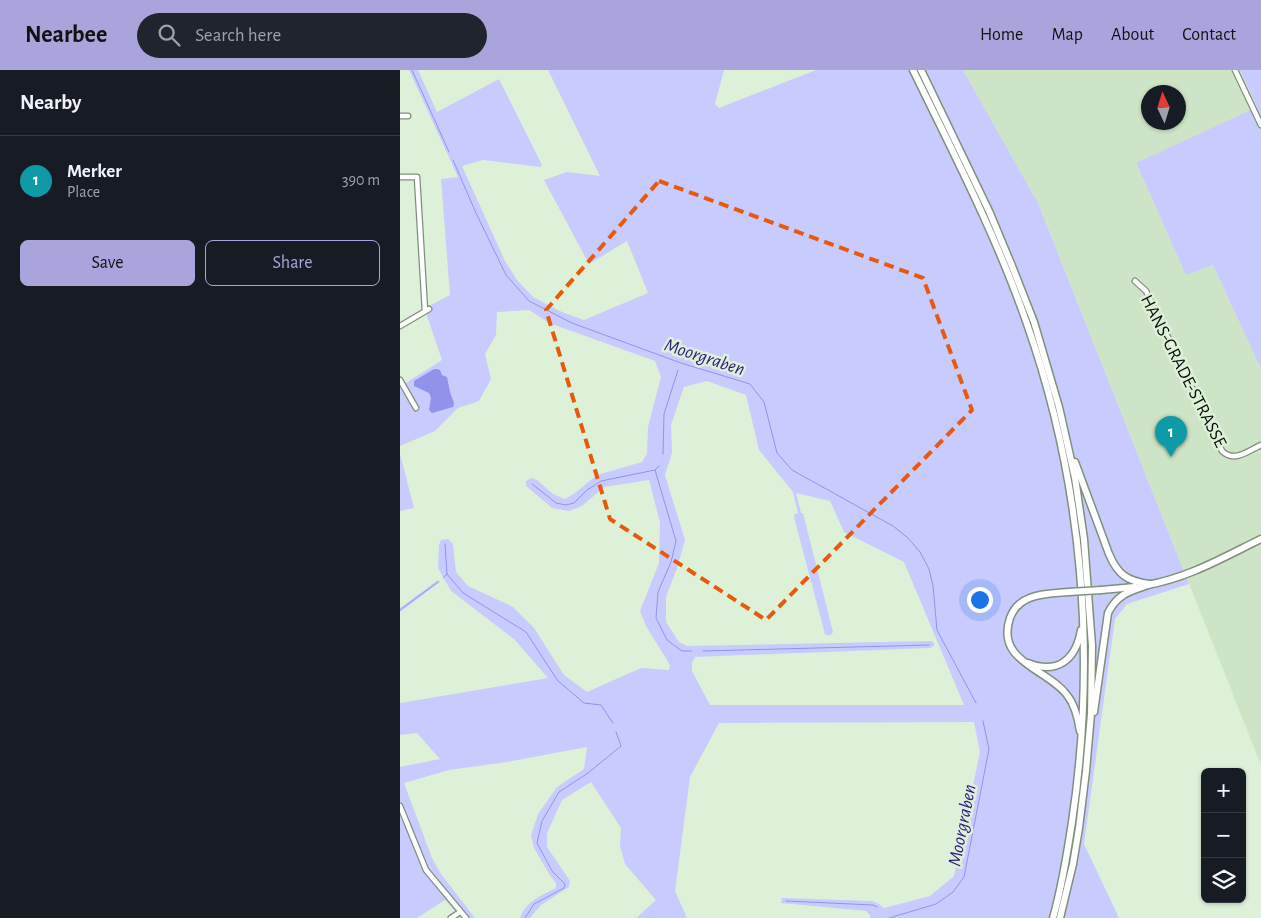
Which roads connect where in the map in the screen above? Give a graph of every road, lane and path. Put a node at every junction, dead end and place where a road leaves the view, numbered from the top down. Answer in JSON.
{"nodes":[{"id":1,"x":913,"y":70,"type":"edge"},
{"id":2,"x":921,"y":70,"type":"edge"},
{"id":3,"x":1235,"y":70,"type":"edge"},
{"id":4,"x":400,"y":116,"type":"edge"},
{"id":5,"x":408,"y":116,"type":"dead end"},
{"id":6,"x":1261,"y":125,"type":"edge"},
{"id":7,"x":400,"y":177,"type":"edge"},
{"id":8,"x":1135,"y":281,"type":"dead end"},
{"id":9,"x":400,"y":326,"type":"edge"},
{"id":10,"x":400,"y":380,"type":"edge"},
{"id":11,"x":416,"y":408,"type":"dead end"},
{"id":12,"x":1068,"y":444,"type":"junction"},
{"id":13,"x":1261,"y":445,"type":"edge"},
{"id":14,"x":1261,"y":540,"type":"edge"},
{"id":15,"x":1151,"y":584,"type":"junction"},
{"id":16,"x":1084,"y":616,"type":"junction"},
{"id":17,"x":1021,"y":659,"type":"junction"},
{"id":18,"x":1089,"y":730,"type":"junction"},
{"id":19,"x":1082,"y":739,"type":"junction"},
{"id":20,"x":400,"y":806,"type":"edge"},
{"id":21,"x":460,"y":912,"type":"junction"},
{"id":22,"x":450,"y":918,"type":"edge"},
{"id":23,"x":466,"y":918,"type":"edge"},
{"id":24,"x":1053,"y":918,"type":"edge"},
{"id":25,"x":1060,"y":918,"type":"edge"}],
"edges":[{"from":1,"to":16,"type":"highway"},
{"from":2,"to":12,"type":"highway"},
{"from":3,"to":6,"type":"street"},
{"from":4,"to":5,"type":"street"},
{"from":7,"to":9,"type":"street"},
{"from":8,"to":13,"type":"street","name":"HANS-GRADE-STRASSE"},
{"from":10,"to":11,"type":"street"},
{"from":12,"to":15,"type":"highway"},
{"from":12,"to":18,"type":"highway"},
{"from":14,"to":15,"type":"highway"},
{"from":15,"to":17,"type":"highway","bridge":true},
{"from":15,"to":18,"type":"highway"},
{"from":16,"to":17,"type":"highway"},
{"from":16,"to":19,"type":"highway"},
{"from":17,"to":19,"type":"highway"},
{"from":18,"to":25,"type":"highway"},
{"from":19,"to":24,"type":"highway"},
{"from":20,"to":21,"type":"street"},
{"from":21,"to":22,"type":"street"},
{"from":21,"to":23,"type":"street"}]}
